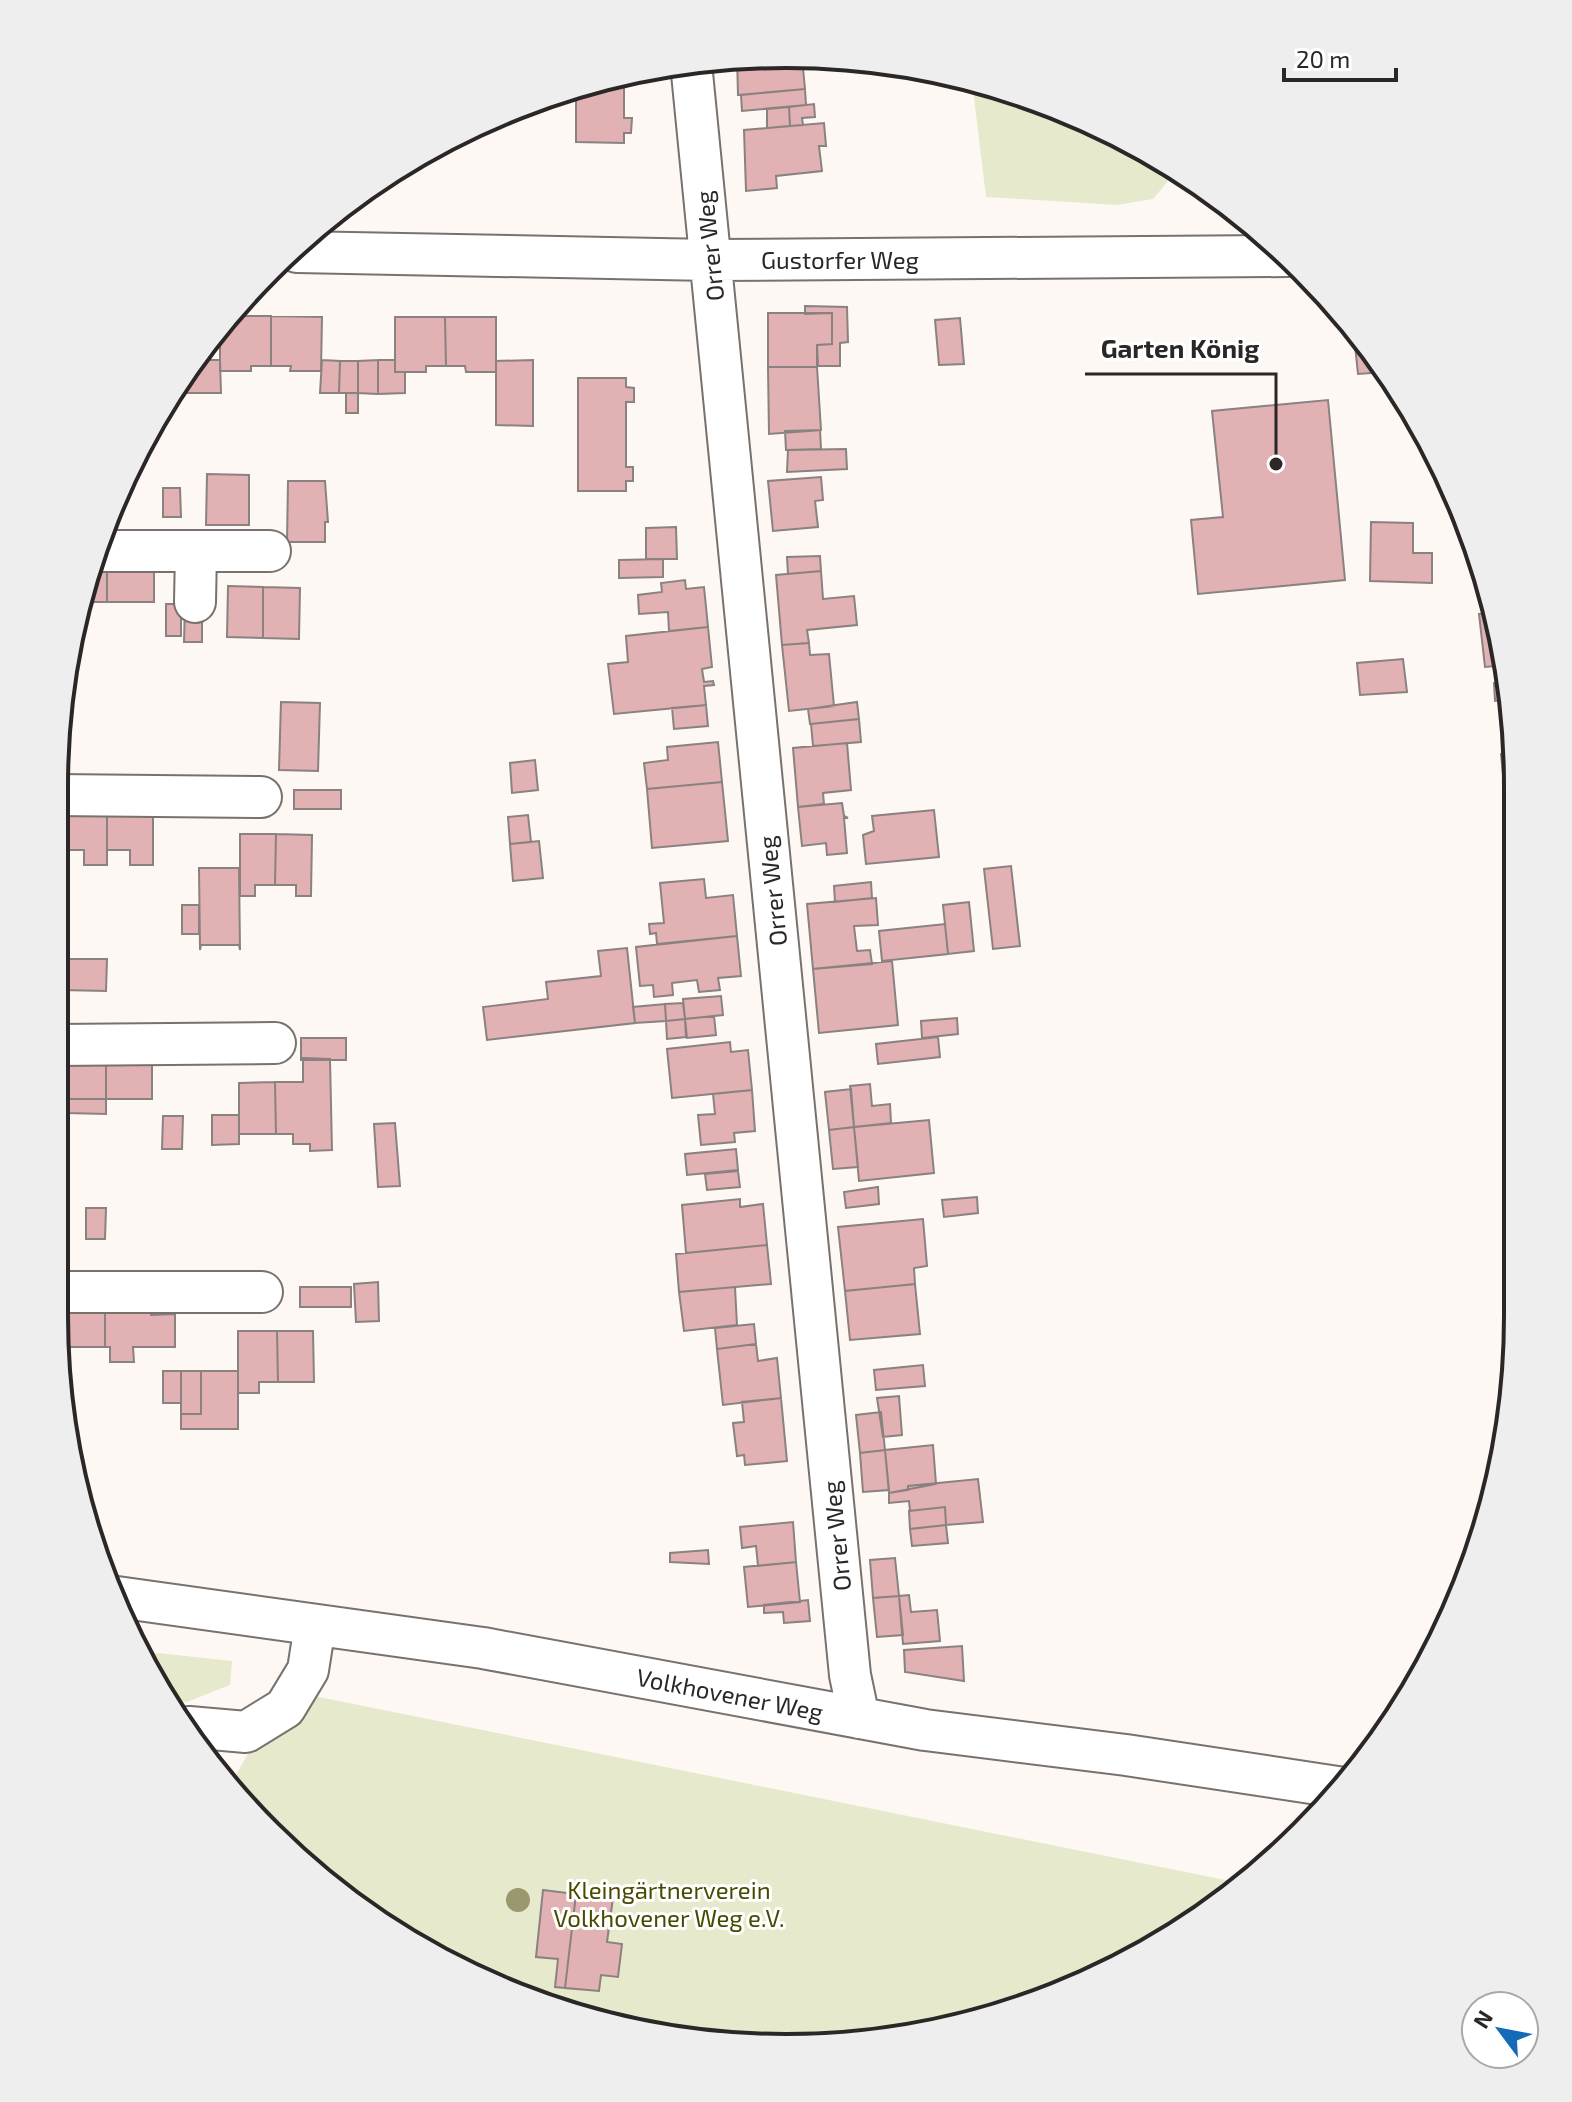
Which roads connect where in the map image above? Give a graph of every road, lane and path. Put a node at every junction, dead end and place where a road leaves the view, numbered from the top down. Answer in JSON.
{"nodes":[{"id":1,"x":692,"y":74,"type":"edge"},
{"id":2,"x":306,"y":252,"type":"edge"},
{"id":3,"x":1270,"y":256,"type":"edge"},
{"id":4,"x":710,"y":260,"type":"junction"},
{"id":5,"x":108,"y":551,"type":"edge"},
{"id":6,"x":196,"y":551,"type":"junction"},
{"id":7,"x":270,"y":551,"type":"dead end"},
{"id":8,"x":195,"y":602,"type":"dead end"},
{"id":9,"x":68,"y":795,"type":"edge"},
{"id":10,"x":261,"y":797,"type":"dead end"},
{"id":11,"x":275,"y":1043,"type":"dead end"},
{"id":12,"x":68,"y":1045,"type":"edge"},
{"id":13,"x":68,"y":1292,"type":"edge"},
{"id":14,"x":262,"y":1292,"type":"dead end"},
{"id":15,"x":126,"y":1598,"type":"edge"},
{"id":16,"x":315,"y":1625,"type":"junction"},
{"id":17,"x":859,"y":1718,"type":"junction"},
{"id":18,"x":198,"y":1728,"type":"edge"},
{"id":19,"x":1329,"y":1786,"type":"edge"}],
"edges":[{"from":1,"to":4,"type":"street","name":"Orrer Weg"},
{"from":2,"to":4,"type":"street","name":"Gustorfer Weg"},
{"from":3,"to":4,"type":"street","name":"Gustorfer Weg"},
{"from":4,"to":17,"type":"street","name":"Orrer Weg"},
{"from":5,"to":6,"type":"street"},
{"from":6,"to":7,"type":"street"},
{"from":6,"to":8,"type":"street"},
{"from":9,"to":10,"type":"street"},
{"from":11,"to":12,"type":"street"},
{"from":13,"to":14,"type":"street"},
{"from":15,"to":16,"type":"street","name":"Volkhovener Weg"},
{"from":16,"to":17,"type":"street","name":"Volkhovener Weg"},
{"from":16,"to":18,"type":"street"},
{"from":17,"to":19,"type":"street","name":"Volkhovener Weg"}]}
